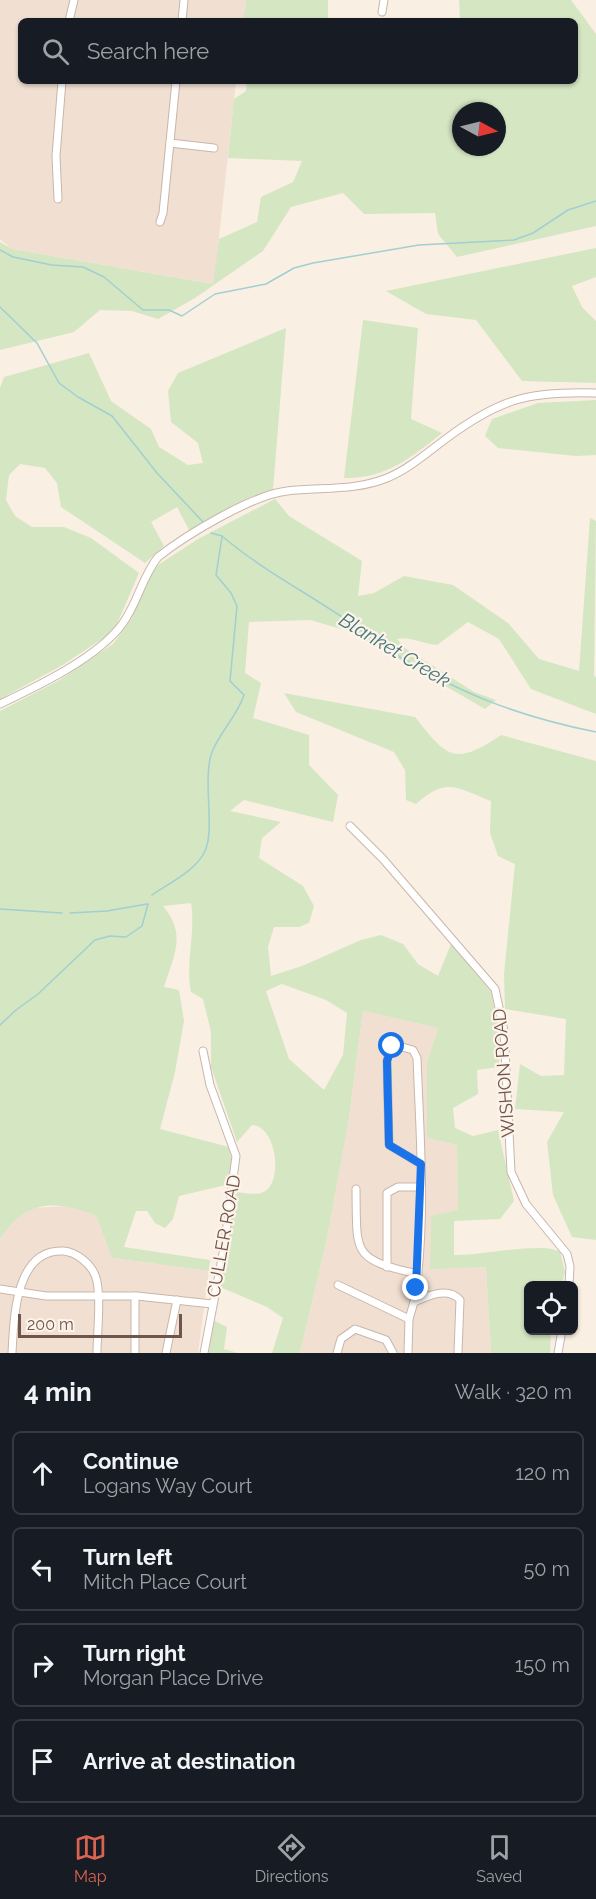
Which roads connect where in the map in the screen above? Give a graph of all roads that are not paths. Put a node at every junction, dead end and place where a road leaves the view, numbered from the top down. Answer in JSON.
{"nodes":[{"id":1,"x":74,"y":0,"type":"edge"},
{"id":2,"x":184,"y":0,"type":"edge"},
{"id":3,"x":384,"y":0,"type":"edge"},
{"id":4,"x":382,"y":12,"type":"dead end"},
{"id":5,"x":70,"y":18,"type":"edge"},
{"id":6,"x":182,"y":18,"type":"edge"},
{"id":7,"x":62,"y":84,"type":"edge"},
{"id":8,"x":176,"y":84,"type":"edge"},
{"id":9,"x":170,"y":143,"type":"junction"},
{"id":10,"x":214,"y":148,"type":"dead end"},
{"id":11,"x":58,"y":199,"type":"dead end"},
{"id":12,"x":160,"y":222,"type":"dead end"},
{"id":13,"x":596,"y":393,"type":"edge"},
{"id":14,"x":0,"y":704,"type":"edge"},
{"id":15,"x":350,"y":826,"type":"dead end"},
{"id":16,"x":203,"y":1051,"type":"dead end"},
{"id":17,"x":421,"y":1164,"type":"junction"},
{"id":18,"x":420,"y":1187,"type":"junction"},
{"id":19,"x":356,"y":1189,"type":"dead end"},
{"id":20,"x":387,"y":1267,"type":"junction"},
{"id":21,"x":418,"y":1274,"type":"junction"},
{"id":22,"x":569,"y":1281,"type":"edge"},
{"id":23,"x":338,"y":1284,"type":"dead end"},
{"id":24,"x":0,"y":1289,"type":"edge"},
{"id":25,"x":21,"y":1292,"type":"junction"},
{"id":26,"x":97,"y":1295,"type":"junction"},
{"id":27,"x":135,"y":1296,"type":"junction"},
{"id":28,"x":177,"y":1300,"type":"junction"},
{"id":29,"x":414,"y":1302,"type":"junction"},
{"id":30,"x":212,"y":1304,"type":"junction"},
{"id":31,"x":408,"y":1319,"type":"junction"},
{"id":32,"x":561,"y":1335,"type":"edge"},
{"id":33,"x":12,"y":1353,"type":"edge"},
{"id":34,"x":97,"y":1353,"type":"edge"},
{"id":35,"x":135,"y":1353,"type":"edge"},
{"id":36,"x":166,"y":1353,"type":"edge"},
{"id":37,"x":204,"y":1353,"type":"edge"},
{"id":38,"x":337,"y":1353,"type":"edge"},
{"id":39,"x":393,"y":1353,"type":"edge"},
{"id":40,"x":408,"y":1353,"type":"edge"},
{"id":41,"x":459,"y":1353,"type":"edge"},
{"id":42,"x":558,"y":1353,"type":"edge"}],
"edges":[{"from":1,"to":5,"type":"street"},
{"from":2,"to":6,"type":"street"},
{"from":3,"to":4,"type":"street"},
{"from":7,"to":11,"type":"street"},
{"from":8,"to":9,"type":"street"},
{"from":9,"to":10,"type":"street"},
{"from":9,"to":12,"type":"street"},
{"from":13,"to":14,"type":"street"},
{"from":15,"to":22,"type":"street","name":"WISHON ROAD"},
{"from":16,"to":30,"type":"street","name":"CULLER ROAD"},
{"from":17,"to":17,"type":"street"},
{"from":17,"to":18,"type":"street"},
{"from":18,"to":20,"type":"street"},
{"from":18,"to":21,"type":"street"},
{"from":19,"to":20,"type":"street"},
{"from":20,"to":21,"type":"street"},
{"from":21,"to":29,"type":"street"},
{"from":23,"to":31,"type":"street"},
{"from":24,"to":25,"type":"street"},
{"from":25,"to":26,"type":"street"},
{"from":25,"to":26,"type":"street"},
{"from":25,"to":33,"type":"street"},
{"from":26,"to":27,"type":"street"},
{"from":26,"to":34,"type":"street"},
{"from":27,"to":28,"type":"street"},
{"from":27,"to":35,"type":"street"},
{"from":28,"to":30,"type":"street"},
{"from":28,"to":36,"type":"street"},
{"from":29,"to":31,"type":"street"},
{"from":29,"to":41,"type":"street"},
{"from":30,"to":37,"type":"street","name":"CULLER ROAD"},
{"from":31,"to":40,"type":"street"},
{"from":32,"to":42,"type":"street"},
{"from":38,"to":39,"type":"street"}]}
